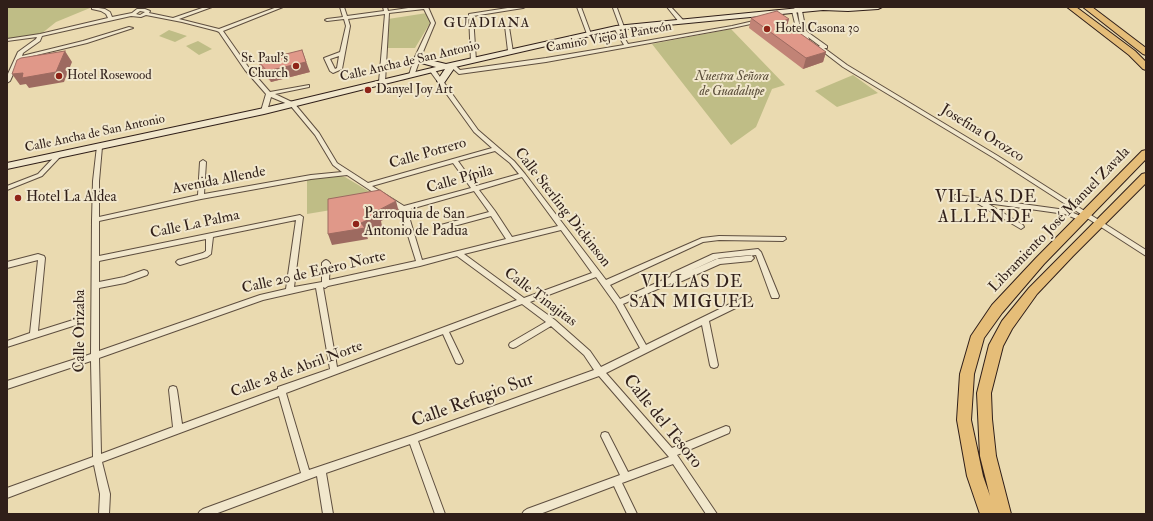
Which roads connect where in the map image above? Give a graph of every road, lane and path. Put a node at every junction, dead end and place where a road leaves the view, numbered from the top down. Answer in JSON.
{"nodes":[{"id":1,"x":148,"y":7,"type":"edge"},
{"id":2,"x":210,"y":7,"type":"edge"},
{"id":3,"x":281,"y":7,"type":"edge"},
{"id":4,"x":342,"y":7,"type":"edge"},
{"id":5,"x":426,"y":7,"type":"edge"},
{"id":6,"x":523,"y":7,"type":"edge"},
{"id":7,"x":579,"y":7,"type":"edge"},
{"id":8,"x":669,"y":7,"type":"edge"},
{"id":9,"x":833,"y":7,"type":"edge"},
{"id":10,"x":878,"y":7,"type":"edge"},
{"id":11,"x":1071,"y":7,"type":"edge"},
{"id":12,"x":1078,"y":7,"type":"edge"},
{"id":13,"x":1082,"y":7,"type":"edge"},
{"id":14,"x":1087,"y":7,"type":"edge"},
{"id":15,"x":94,"y":8,"type":"dead end"},
{"id":16,"x":133,"y":8,"type":"dead end"},
{"id":17,"x":615,"y":8,"type":"edge"},
{"id":18,"x":823,"y":9,"type":"junction"},
{"id":19,"x":142,"y":10,"type":"edge"},
{"id":20,"x":386,"y":10,"type":"edge"},
{"id":21,"x":797,"y":10,"type":"edge"},
{"id":22,"x":133,"y":14,"type":"junction"},
{"id":23,"x":767,"y":14,"type":"junction"},
{"id":24,"x":727,"y":17,"type":"junction"},
{"id":25,"x":347,"y":18,"type":"junction"},
{"id":26,"x":111,"y":19,"type":"junction"},
{"id":27,"x":174,"y":19,"type":"junction"},
{"id":28,"x":327,"y":20,"type":"dead end"},
{"id":29,"x":681,"y":21,"type":"junction"},
{"id":30,"x":507,"y":27,"type":"dead end"},
{"id":31,"x":732,"y":27,"type":"junction"},
{"id":32,"x":131,"y":28,"type":"dead end"},
{"id":33,"x":619,"y":28,"type":"junction"},
{"id":34,"x":219,"y":31,"type":"junction"},
{"id":35,"x":589,"y":34,"type":"junction"},
{"id":36,"x":39,"y":38,"type":"junction"},
{"id":37,"x":7,"y":40,"type":"edge"},
{"id":38,"x":627,"y":46,"type":"junction"},
{"id":39,"x":26,"y":48,"type":"junction"},
{"id":40,"x":39,"y":51,"type":"junction"},
{"id":41,"x":511,"y":51,"type":"junction"},
{"id":42,"x":1146,"y":52,"type":"edge"},
{"id":43,"x":342,"y":54,"type":"dead end"},
{"id":44,"x":1146,"y":56,"type":"edge"},
{"id":45,"x":19,"y":58,"type":"junction"},
{"id":46,"x":417,"y":59,"type":"junction"},
{"id":47,"x":473,"y":61,"type":"junction"},
{"id":48,"x":1146,"y":62,"type":"edge"},
{"id":49,"x":451,"y":67,"type":"junction"},
{"id":50,"x":1146,"y":67,"type":"edge"},
{"id":51,"x":430,"y":72,"type":"junction"},
{"id":52,"x":412,"y":75,"type":"junction"},
{"id":53,"x":7,"y":80,"type":"edge"},
{"id":54,"x":440,"y":81,"type":"junction"},
{"id":55,"x":382,"y":82,"type":"junction"},
{"id":56,"x":307,"y":86,"type":"dead end"},
{"id":57,"x":269,"y":94,"type":"junction"},
{"id":58,"x":292,"y":104,"type":"junction"},
{"id":59,"x":264,"y":111,"type":"junction"},
{"id":60,"x":99,"y":147,"type":"junction"},
{"id":61,"x":497,"y":148,"type":"junction"},
{"id":62,"x":1146,"y":153,"type":"edge"},
{"id":63,"x":58,"y":156,"type":"junction"},
{"id":64,"x":454,"y":160,"type":"junction"},
{"id":65,"x":203,"y":162,"type":"dead end"},
{"id":66,"x":7,"y":166,"type":"edge"},
{"id":67,"x":348,"y":173,"type":"junction"},
{"id":68,"x":523,"y":175,"type":"junction"},
{"id":69,"x":1146,"y":177,"type":"edge"},
{"id":70,"x":367,"y":185,"type":"junction"},
{"id":71,"x":7,"y":188,"type":"edge"},
{"id":72,"x":476,"y":189,"type":"junction"},
{"id":73,"x":201,"y":197,"type":"junction"},
{"id":74,"x":957,"y":197,"type":"dead end"},
{"id":75,"x":975,"y":200,"type":"junction"},
{"id":76,"x":403,"y":209,"type":"junction"},
{"id":77,"x":493,"y":213,"type":"junction"},
{"id":78,"x":1083,"y":217,"type":"junction"},
{"id":79,"x":95,"y":220,"type":"junction"},
{"id":80,"x":1100,"y":224,"type":"junction"},
{"id":81,"x":1021,"y":226,"type":"dead end"},
{"id":82,"x":563,"y":227,"type":"junction"},
{"id":83,"x":439,"y":228,"type":"dead end"},
{"id":84,"x":210,"y":235,"type":"junction"},
{"id":85,"x":783,"y":239,"type":"dead end"},
{"id":86,"x":510,"y":240,"type":"junction"},
{"id":87,"x":457,"y":253,"type":"junction"},
{"id":88,"x":1146,"y":253,"type":"edge"},
{"id":89,"x":95,"y":259,"type":"junction"},
{"id":90,"x":180,"y":262,"type":"dead end"},
{"id":91,"x":326,"y":263,"type":"dead end"},
{"id":92,"x":420,"y":263,"type":"junction"},
{"id":93,"x":7,"y":265,"type":"edge"},
{"id":94,"x":144,"y":273,"type":"dead end"},
{"id":95,"x":596,"y":274,"type":"junction"},
{"id":96,"x":605,"y":284,"type":"junction"},
{"id":97,"x":322,"y":285,"type":"junction"},
{"id":98,"x":95,"y":286,"type":"junction"},
{"id":99,"x":290,"y":290,"type":"junction"},
{"id":100,"x":775,"y":296,"type":"dead end"},
{"id":101,"x":747,"y":299,"type":"dead end"},
{"id":102,"x":523,"y":302,"type":"junction"},
{"id":103,"x":618,"y":304,"type":"junction"},
{"id":104,"x":705,"y":319,"type":"junction"},
{"id":105,"x":552,"y":322,"type":"junction"},
{"id":106,"x":73,"y":323,"type":"dead end"},
{"id":107,"x":445,"y":331,"type":"junction"},
{"id":108,"x":34,"y":336,"type":"junction"},
{"id":109,"x":7,"y":344,"type":"edge"},
{"id":110,"x":513,"y":345,"type":"dead end"},
{"id":111,"x":645,"y":350,"type":"junction"},
{"id":112,"x":95,"y":356,"type":"junction"},
{"id":113,"x":458,"y":360,"type":"dead end"},
{"id":114,"x":714,"y":365,"type":"dead end"},
{"id":115,"x":334,"y":371,"type":"junction"},
{"id":116,"x":600,"y":372,"type":"junction"},
{"id":117,"x":7,"y":385,"type":"edge"},
{"id":118,"x":173,"y":390,"type":"dead end"},
{"id":119,"x":280,"y":390,"type":"junction"},
{"id":120,"x":178,"y":429,"type":"junction"},
{"id":121,"x":726,"y":430,"type":"dead end"},
{"id":122,"x":605,"y":436,"type":"dead end"},
{"id":123,"x":413,"y":439,"type":"junction"},
{"id":124,"x":674,"y":456,"type":"junction"},
{"id":125,"x":96,"y":458,"type":"junction"},
{"id":126,"x":321,"y":472,"type":"junction"},
{"id":127,"x":306,"y":475,"type":"junction"},
{"id":128,"x":625,"y":477,"type":"junction"},
{"id":129,"x":616,"y":481,"type":"junction"},
{"id":130,"x":7,"y":493,"type":"edge"},
{"id":131,"x":219,"y":511,"type":"edge"},
{"id":132,"x":104,"y":514,"type":"edge"},
{"id":133,"x":203,"y":514,"type":"edge"},
{"id":134,"x":328,"y":514,"type":"edge"},
{"id":135,"x":440,"y":514,"type":"edge"},
{"id":136,"x":527,"y":514,"type":"edge"},
{"id":137,"x":632,"y":514,"type":"edge"},
{"id":138,"x":712,"y":514,"type":"edge"},
{"id":139,"x":988,"y":514,"type":"edge"},
{"id":140,"x":1003,"y":514,"type":"edge"}],
"edges":[{"from":1,"to":19,"type":"street"},
{"from":2,"to":27,"type":"street"},
{"from":3,"to":34,"type":"street"},
{"from":4,"to":25,"type":"street"},
{"from":5,"to":20,"type":"street"},
{"from":5,"to":46,"type":"street"},
{"from":6,"to":47,"type":"street"},
{"from":7,"to":35,"type":"street"},
{"from":8,"to":29,"type":"street"},
{"from":9,"to":18,"type":"main road"},
{"from":10,"to":18,"type":"main road"},
{"from":11,"to":50,"type":"main road"},
{"from":12,"to":48,"type":"main road"},
{"from":13,"to":44,"type":"main road"},
{"from":14,"to":42,"type":"main road"},
{"from":15,"to":26,"type":"street"},
{"from":16,"to":19,"type":"street"},
{"from":17,"to":33,"type":"street"},
{"from":18,"to":21,"type":"main road","name":"Calle Ancha de San Antonio"},
{"from":19,"to":22,"type":"street"},
{"from":19,"to":22,"type":"street"},
{"from":19,"to":27,"type":"street"},
{"from":20,"to":25,"type":"street"},
{"from":20,"to":55,"type":"street"},
{"from":21,"to":23,"type":"main road","name":"Calle Ancha de San Antonio"},
{"from":21,"to":78,"type":"street","name":"Josefina Orozco"},
{"from":22,"to":26,"type":"street"},
{"from":23,"to":24,"type":"main road","name":"Calle Ancha de San Antonio"},
{"from":23,"to":31,"type":"street","name":"Camino Viejo al Panteón"},
{"from":24,"to":29,"type":"main road","name":"Calle Ancha de San Antonio"},
{"from":24,"to":31,"type":"street"},
{"from":25,"to":28,"type":"street"},
{"from":25,"to":43,"type":"street"},
{"from":26,"to":36,"type":"street"},
{"from":27,"to":34,"type":"street"},
{"from":29,"to":33,"type":"main road","name":"Calle Ancha de San Antonio"},
{"from":30,"to":41,"type":"street"},
{"from":31,"to":38,"type":"street","name":"Camino Viejo al Panteón"},
{"from":32,"to":40,"type":"street"},
{"from":33,"to":35,"type":"main road","name":"Calle Ancha de San Antonio"},
{"from":33,"to":38,"type":"street"},
{"from":34,"to":57,"type":"street"},
{"from":35,"to":41,"type":"main road","name":"Calle Ancha de San Antonio"},
{"from":36,"to":37,"type":"street"},
{"from":36,"to":39,"type":"street"},
{"from":36,"to":40,"type":"street"},
{"from":38,"to":49,"type":"street","name":"Camino Viejo al Panteón"},
{"from":39,"to":40,"type":"street"},
{"from":39,"to":45,"type":"street"},
{"from":40,"to":45,"type":"street"},
{"from":41,"to":47,"type":"main road","name":"Calle Ancha de San Antonio"},
{"from":45,"to":53,"type":"street"},
{"from":46,"to":49,"type":"main road"},
{"from":46,"to":52,"type":"street"},
{"from":47,"to":49,"type":"main road","name":"Calle Ancha de San Antonio"},
{"from":49,"to":51,"type":"main road","name":"Calle Ancha de San Antonio"},
{"from":49,"to":54,"type":"main road"},
{"from":51,"to":52,"type":"main road","name":"Calle Ancha de San Antonio"},
{"from":51,"to":54,"type":"main road"},
{"from":52,"to":55,"type":"main road","name":"Calle Ancha de San Antonio"},
{"from":54,"to":61,"type":"street","name":"Calle Sterling Dickinson"},
{"from":55,"to":58,"type":"main road","name":"Calle Ancha de San Antonio"},
{"from":56,"to":57,"type":"street"},
{"from":57,"to":58,"type":"street"},
{"from":57,"to":59,"type":"street"},
{"from":58,"to":59,"type":"main road","name":"Calle Ancha de San Antonio"},
{"from":58,"to":67,"type":"street"},
{"from":59,"to":60,"type":"main road","name":"Calle Ancha de San Antonio"},
{"from":60,"to":63,"type":"main road","name":"Calle Ancha de San Antonio"},
{"from":60,"to":79,"type":"street","name":"Calle Orizaba"},
{"from":61,"to":64,"type":"street","name":"Calle Potrero"},
{"from":61,"to":68,"type":"street","name":"Calle Sterling Dickinson"},
{"from":62,"to":78,"type":"main road","name":"Libramiento José Manuel Zavala"},
{"from":63,"to":66,"type":"main road","name":"Calle Ancha de San Antonio"},
{"from":63,"to":71,"type":"street"},
{"from":64,"to":70,"type":"street","name":"Calle Potrero"},
{"from":64,"to":72,"type":"street"},
{"from":65,"to":73,"type":"street"},
{"from":67,"to":70,"type":"street"},
{"from":67,"to":73,"type":"street","name":"Avenida Allende"},
{"from":68,"to":72,"type":"street","name":"Calle Pípila"},
{"from":68,"to":82,"type":"street","name":"Calle Sterling Dickinson"},
{"from":69,"to":80,"type":"main road","name":"Libramiento José Manuel Zavala"},
{"from":70,"to":76,"type":"street"},
{"from":72,"to":76,"type":"street","name":"Calle Pípila"},
{"from":72,"to":77,"type":"street"},
{"from":73,"to":79,"type":"street","name":"Avenida Allende"},
{"from":74,"to":75,"type":"street"},
{"from":75,"to":78,"type":"street"},
{"from":75,"to":81,"type":"street"},
{"from":76,"to":92,"type":"street"},
{"from":77,"to":83,"type":"street"},
{"from":77,"to":86,"type":"street"},
{"from":78,"to":80,"type":"street"},
{"from":78,"to":139,"type":"main road","name":"Libramiento José Manuel Zavala"},
{"from":79,"to":89,"type":"street","name":"Calle Orizaba"},
{"from":80,"to":88,"type":"street"},
{"from":80,"to":140,"type":"main road","name":"Libramiento José Manuel Zavala"},
{"from":82,"to":86,"type":"street","name":"Calle 20 de Enero Norte"},
{"from":82,"to":95,"type":"street","name":"Calle Sterling Dickinson"},
{"from":84,"to":89,"type":"street","name":"Calle La Palma"},
{"from":84,"to":90,"type":"street"},
{"from":84,"to":99,"type":"street","name":"Calle La Palma"},
{"from":85,"to":96,"type":"street"},
{"from":86,"to":87,"type":"street","name":"Calle 20 de Enero Norte"},
{"from":87,"to":92,"type":"street","name":"Calle 20 de Enero Norte"},
{"from":87,"to":102,"type":"street","name":"Calle Tinajitas"},
{"from":89,"to":98,"type":"street","name":"Calle Orizaba"},
{"from":91,"to":97,"type":"street"},
{"from":92,"to":97,"type":"street","name":"Calle 20 de Enero Norte"},
{"from":93,"to":108,"type":"street"},
{"from":94,"to":98,"type":"street"},
{"from":95,"to":96,"type":"street","name":"Calle Sterling Dickinson"},
{"from":95,"to":102,"type":"street","name":"Calle 28 de Abril Norte"},
{"from":96,"to":103,"type":"street","name":"Calle Sterling Dickinson"},
{"from":97,"to":99,"type":"street","name":"Calle 20 de Enero Norte"},
{"from":97,"to":115,"type":"street"},
{"from":98,"to":112,"type":"street","name":"Calle Orizaba"},
{"from":99,"to":112,"type":"street","name":"Calle 20 de Enero Norte"},
{"from":100,"to":103,"type":"street"},
{"from":101,"to":104,"type":"street","name":"Calle Refugio Sur"},
{"from":102,"to":105,"type":"street","name":"Calle Tinajitas"},
{"from":102,"to":107,"type":"street","name":"Calle 28 de Abril Norte"},
{"from":103,"to":111,"type":"street","name":"Calle Sterling Dickinson"},
{"from":104,"to":111,"type":"street","name":"Calle Refugio Sur"},
{"from":104,"to":114,"type":"street"},
{"from":105,"to":110,"type":"street"},
{"from":105,"to":116,"type":"street","name":"Calle Tinajitas"},
{"from":106,"to":108,"type":"street"},
{"from":107,"to":113,"type":"street"},
{"from":107,"to":115,"type":"street","name":"Calle 28 de Abril Norte"},
{"from":108,"to":109,"type":"street"},
{"from":111,"to":116,"type":"street","name":"Calle Refugio Sur"},
{"from":112,"to":117,"type":"street","name":"Calle 20 de Enero Norte"},
{"from":112,"to":125,"type":"street","name":"Calle Orizaba"},
{"from":115,"to":119,"type":"street","name":"Calle 28 de Abril Norte"},
{"from":116,"to":123,"type":"street","name":"Calle Refugio Sur"},
{"from":116,"to":124,"type":"street","name":"Calle del Tesoro"},
{"from":118,"to":120,"type":"street"},
{"from":119,"to":120,"type":"street","name":"Calle 28 de Abril Norte"},
{"from":119,"to":127,"type":"street"},
{"from":120,"to":125,"type":"street","name":"Calle 28 de Abril Norte"},
{"from":121,"to":124,"type":"street"},
{"from":122,"to":128,"type":"street"},
{"from":123,"to":126,"type":"street","name":"Calle Refugio Sur"},
{"from":123,"to":135,"type":"street"},
{"from":124,"to":128,"type":"street"},
{"from":124,"to":138,"type":"street","name":"Calle del Tesoro"},
{"from":125,"to":130,"type":"street","name":"Calle 28 de Abril Norte"},
{"from":125,"to":132,"type":"street","name":"Calle Orizaba"},
{"from":126,"to":127,"type":"street","name":"Calle Refugio Sur"},
{"from":126,"to":134,"type":"street"},
{"from":127,"to":131,"type":"street","name":"Calle Refugio Sur"},
{"from":128,"to":129,"type":"street"},
{"from":129,"to":136,"type":"street"},
{"from":129,"to":137,"type":"street"},
{"from":131,"to":133,"type":"street","name":"Calle Refugio Sur"}]}
